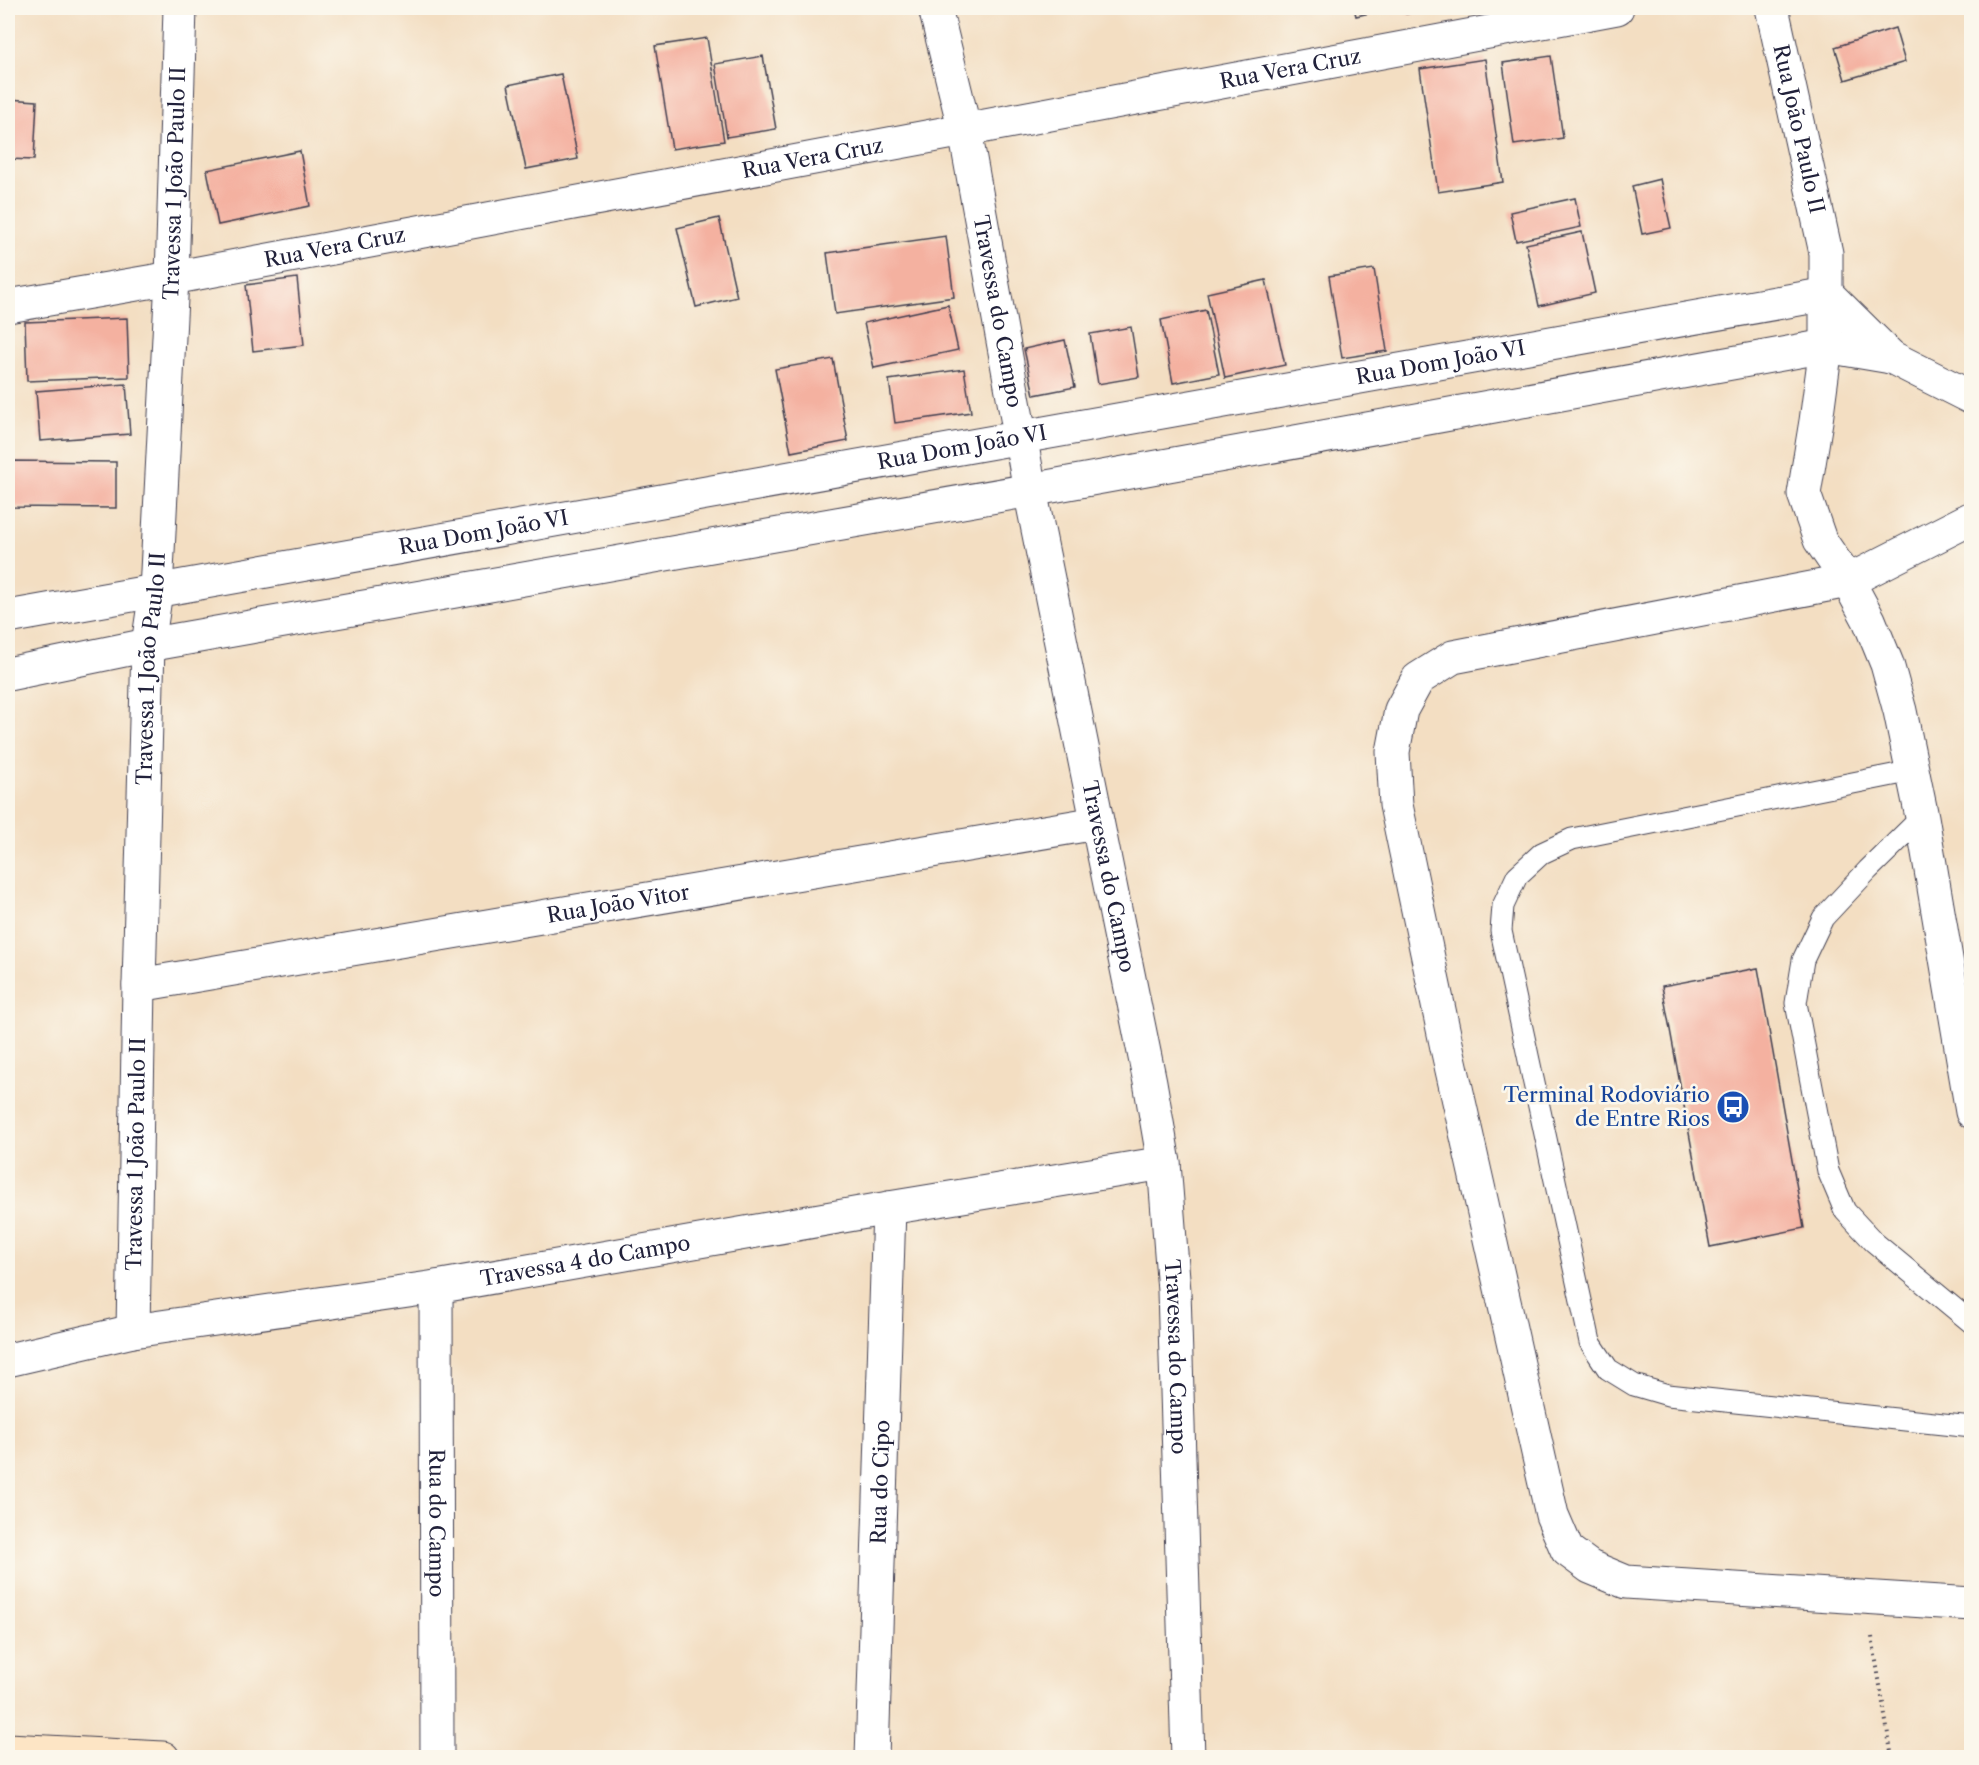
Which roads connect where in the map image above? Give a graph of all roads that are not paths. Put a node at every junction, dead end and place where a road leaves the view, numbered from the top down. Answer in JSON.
{"nodes":[{"id":1,"x":180,"y":8,"type":"edge"},
{"id":2,"x":935,"y":8,"type":"edge"},
{"id":3,"x":1617,"y":8,"type":"edge"},
{"id":4,"x":1772,"y":8,"type":"edge"},
{"id":5,"x":965,"y":131,"type":"junction"},
{"id":6,"x":172,"y":278,"type":"junction"},
{"id":7,"x":1827,"y":294,"type":"junction"},
{"id":8,"x":8,"y":306,"type":"edge"},
{"id":9,"x":1826,"y":346,"type":"junction"},
{"id":10,"x":1891,"y":357,"type":"junction"},
{"id":11,"x":1971,"y":398,"type":"edge"},
{"id":12,"x":1020,"y":438,"type":"junction"},
{"id":13,"x":1030,"y":490,"type":"junction"},
{"id":14,"x":1971,"y":518,"type":"edge"},
{"id":15,"x":1848,"y":580,"type":"junction"},
{"id":16,"x":156,"y":591,"type":"junction"},
{"id":17,"x":8,"y":617,"type":"edge"},
{"id":18,"x":148,"y":645,"type":"junction"},
{"id":19,"x":8,"y":674,"type":"edge"},
{"id":20,"x":1913,"y":771,"type":"junction"},
{"id":21,"x":1922,"y":817,"type":"junction"},
{"id":22,"x":1097,"y":823,"type":"junction"},
{"id":23,"x":139,"y":985,"type":"junction"},
{"id":24,"x":1971,"y":1112,"type":"edge"},
{"id":25,"x":1164,"y":1163,"type":"junction"},
{"id":26,"x":889,"y":1208,"type":"junction"},
{"id":27,"x":436,"y":1287,"type":"junction"},
{"id":28,"x":1971,"y":1323,"type":"edge"},
{"id":29,"x":133,"y":1331,"type":"junction"},
{"id":30,"x":8,"y":1359,"type":"edge"},
{"id":31,"x":1971,"y":1427,"type":"edge"},
{"id":32,"x":1971,"y":1604,"type":"edge"},
{"id":33,"x":8,"y":1750,"type":"edge"},
{"id":34,"x":164,"y":1758,"type":"edge"},
{"id":35,"x":437,"y":1758,"type":"edge"},
{"id":36,"x":872,"y":1758,"type":"edge"},
{"id":37,"x":1188,"y":1758,"type":"edge"}],
"edges":[{"from":1,"to":6,"type":"street","name":"Travessa 1 João Paulo II"},
{"from":2,"to":5,"type":"street","name":"Travessa do Campo"},
{"from":3,"to":5,"type":"street","name":"Rua Vera Cruz"},
{"from":4,"to":7,"type":"street","name":"Rua João Paulo II"},
{"from":5,"to":6,"type":"street","name":"Rua Vera Cruz"},
{"from":5,"to":12,"type":"street","name":"Travessa do Campo"},
{"from":6,"to":8,"type":"street","name":"Rua Vera Cruz"},
{"from":6,"to":16,"type":"street","name":"Travessa 1 João Paulo II"},
{"from":7,"to":9,"type":"street","name":"Rua João Paulo II"},
{"from":7,"to":10,"type":"street"},
{"from":7,"to":12,"type":"street","name":"Rua Dom João VI"},
{"from":9,"to":10,"type":"street"},
{"from":9,"to":13,"type":"street"},
{"from":9,"to":15,"type":"street","name":"Rua João Paulo II"},
{"from":10,"to":11,"type":"street"},
{"from":12,"to":13,"type":"street","name":"Travessa do Campo"},
{"from":12,"to":16,"type":"street","name":"Rua Dom João VI"},
{"from":13,"to":18,"type":"street"},
{"from":13,"to":22,"type":"street","name":"Travessa do Campo"},
{"from":14,"to":15,"type":"street"},
{"from":15,"to":20,"type":"street","name":"Rua João Paulo II"},
{"from":15,"to":32,"type":"street"},
{"from":16,"to":17,"type":"street","name":"Rua Dom João VI"},
{"from":16,"to":18,"type":"street","name":"Travessa 1 João Paulo II"},
{"from":18,"to":19,"type":"street"},
{"from":18,"to":23,"type":"street","name":"Travessa 1 João Paulo II"},
{"from":20,"to":21,"type":"street","name":"Rua João Paulo II"},
{"from":20,"to":31,"type":"lane"},
{"from":21,"to":24,"type":"street","name":"Rua João Paulo II"},
{"from":21,"to":28,"type":"lane"},
{"from":22,"to":23,"type":"street","name":"Rua João Vitor"},
{"from":22,"to":25,"type":"street","name":"Travessa do Campo"},
{"from":23,"to":29,"type":"street","name":"Travessa 1 João Paulo II"},
{"from":25,"to":26,"type":"street","name":"Travessa 4 do Campo"},
{"from":25,"to":37,"type":"street","name":"Travessa do Campo"},
{"from":26,"to":27,"type":"street","name":"Travessa 4 do Campo"},
{"from":26,"to":36,"type":"street","name":"Rua do Cipo"},
{"from":27,"to":29,"type":"street","name":"Travessa 4 do Campo"},
{"from":27,"to":35,"type":"street","name":"Rua do Campo"},
{"from":29,"to":30,"type":"street","name":"Travessa 4 do Campo"},
{"from":33,"to":34,"type":"main road"}]}
